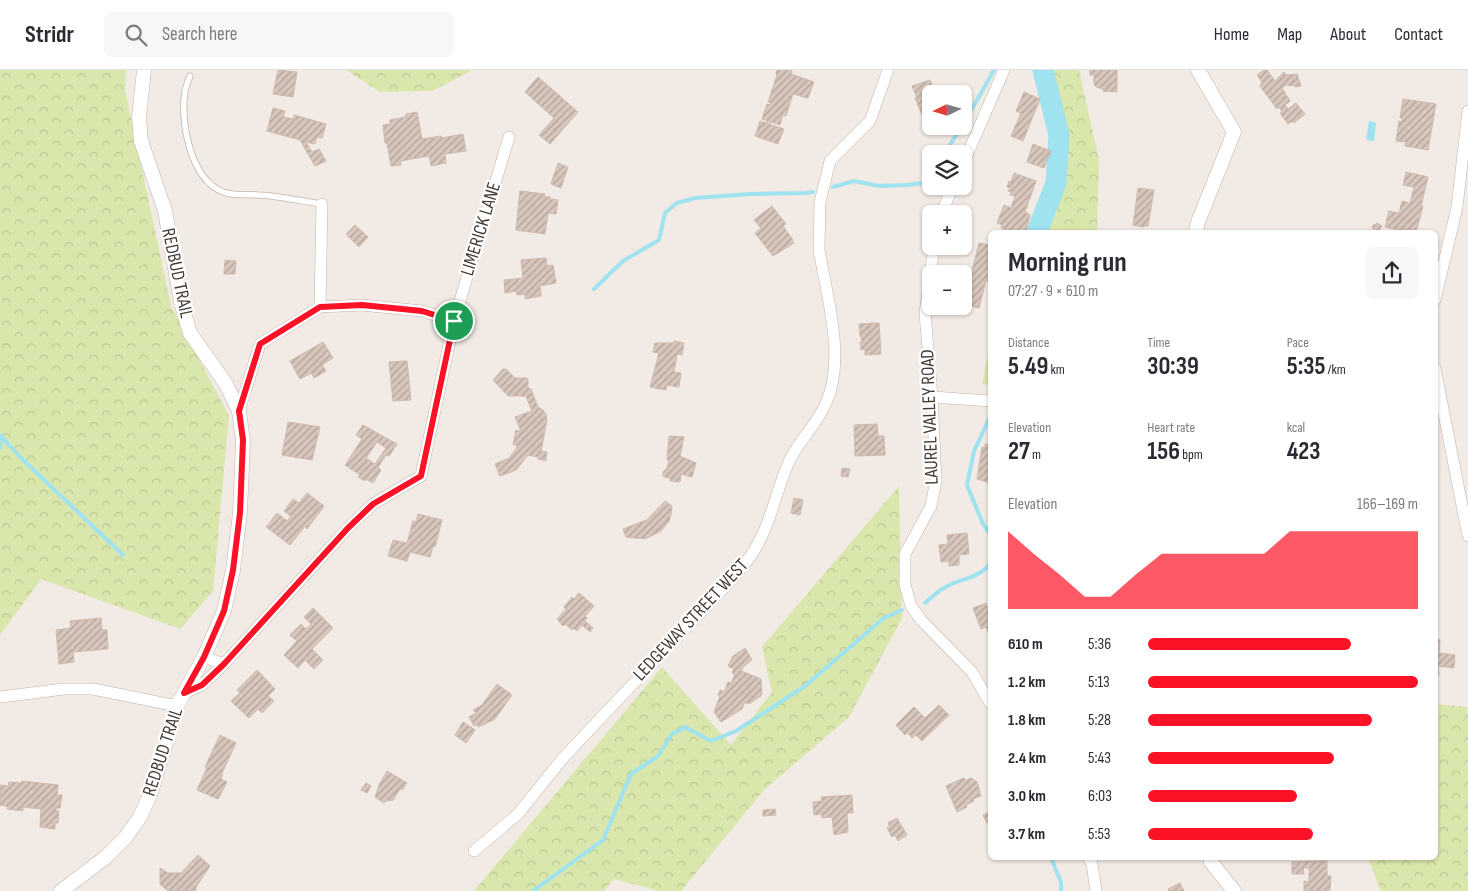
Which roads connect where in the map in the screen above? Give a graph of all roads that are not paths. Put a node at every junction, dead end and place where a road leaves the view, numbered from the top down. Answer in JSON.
{"nodes":[{"id":1,"x":144,"y":70,"type":"edge"},
{"id":2,"x":888,"y":70,"type":"edge"},
{"id":3,"x":1004,"y":70,"type":"edge"},
{"id":4,"x":1198,"y":70,"type":"edge"},
{"id":5,"x":190,"y":76,"type":"dead end"},
{"id":6,"x":1468,"y":111,"type":"edge"},
{"id":7,"x":509,"y":137,"type":"dead end"},
{"id":8,"x":971,"y":145,"type":"edge"},
{"id":9,"x":322,"y":204,"type":"joint"},
{"id":10,"x":1196,"y":230,"type":"edge"},
{"id":11,"x":933,"y":255,"type":"edge"},
{"id":12,"x":1438,"y":288,"type":"edge"},
{"id":13,"x":320,"y":307,"type":"junction"},
{"id":14,"x":454,"y":321,"type":"junction"},
{"id":15,"x":1438,"y":383,"type":"edge"},
{"id":16,"x":932,"y":397,"type":"junction"},
{"id":17,"x":988,"y":401,"type":"edge"},
{"id":18,"x":239,"y":411,"type":"junction"},
{"id":19,"x":1468,"y":536,"type":"edge"},
{"id":20,"x":204,"y":657,"type":"junction"},
{"id":21,"x":224,"y":664,"type":"junction"},
{"id":22,"x":184,"y":693,"type":"junction"},
{"id":23,"x":0,"y":697,"type":"edge"},
{"id":24,"x":988,"y":700,"type":"edge"},
{"id":25,"x":178,"y":706,"type":"junction"},
{"id":26,"x":474,"y":850,"type":"dead end"},
{"id":27,"x":1090,"y":860,"type":"edge"},
{"id":28,"x":1210,"y":860,"type":"edge"},
{"id":29,"x":61,"y":891,"type":"edge"},
{"id":30,"x":1096,"y":891,"type":"edge"},
{"id":31,"x":1234,"y":891,"type":"edge"}],
"edges":[{"from":1,"to":18,"type":"street","name":"REDBUD TRAIL"},
{"from":2,"to":26,"type":"street","name":"LEDGEWAY STREET WEST"},
{"from":3,"to":8,"type":"street"},
{"from":4,"to":10,"type":"street"},
{"from":5,"to":9,"type":"lane"},
{"from":6,"to":12,"type":"street"},
{"from":7,"to":14,"type":"street","name":"LIMERICK LANE"},
{"from":9,"to":13,"type":"street"},
{"from":11,"to":16,"type":"street","name":"LAUREL VALLEY ROAD"},
{"from":13,"to":14,"type":"street"},
{"from":13,"to":18,"type":"street"},
{"from":14,"to":21,"type":"street","name":"LIMERICK LANE"},
{"from":15,"to":19,"type":"street"},
{"from":16,"to":17,"type":"street"},
{"from":16,"to":24,"type":"street","name":"LAUREL VALLEY ROAD"},
{"from":18,"to":20,"type":"street","name":"REDBUD TRAIL"},
{"from":20,"to":21,"type":"street"},
{"from":20,"to":22,"type":"street","name":"REDBUD TRAIL"},
{"from":21,"to":22,"type":"street","name":"LIMERICK LANE"},
{"from":22,"to":25,"type":"street","name":"REDBUD TRAIL"},
{"from":23,"to":25,"type":"street"},
{"from":25,"to":29,"type":"street","name":"REDBUD TRAIL"},
{"from":27,"to":30,"type":"street"},
{"from":28,"to":31,"type":"street"}]}
